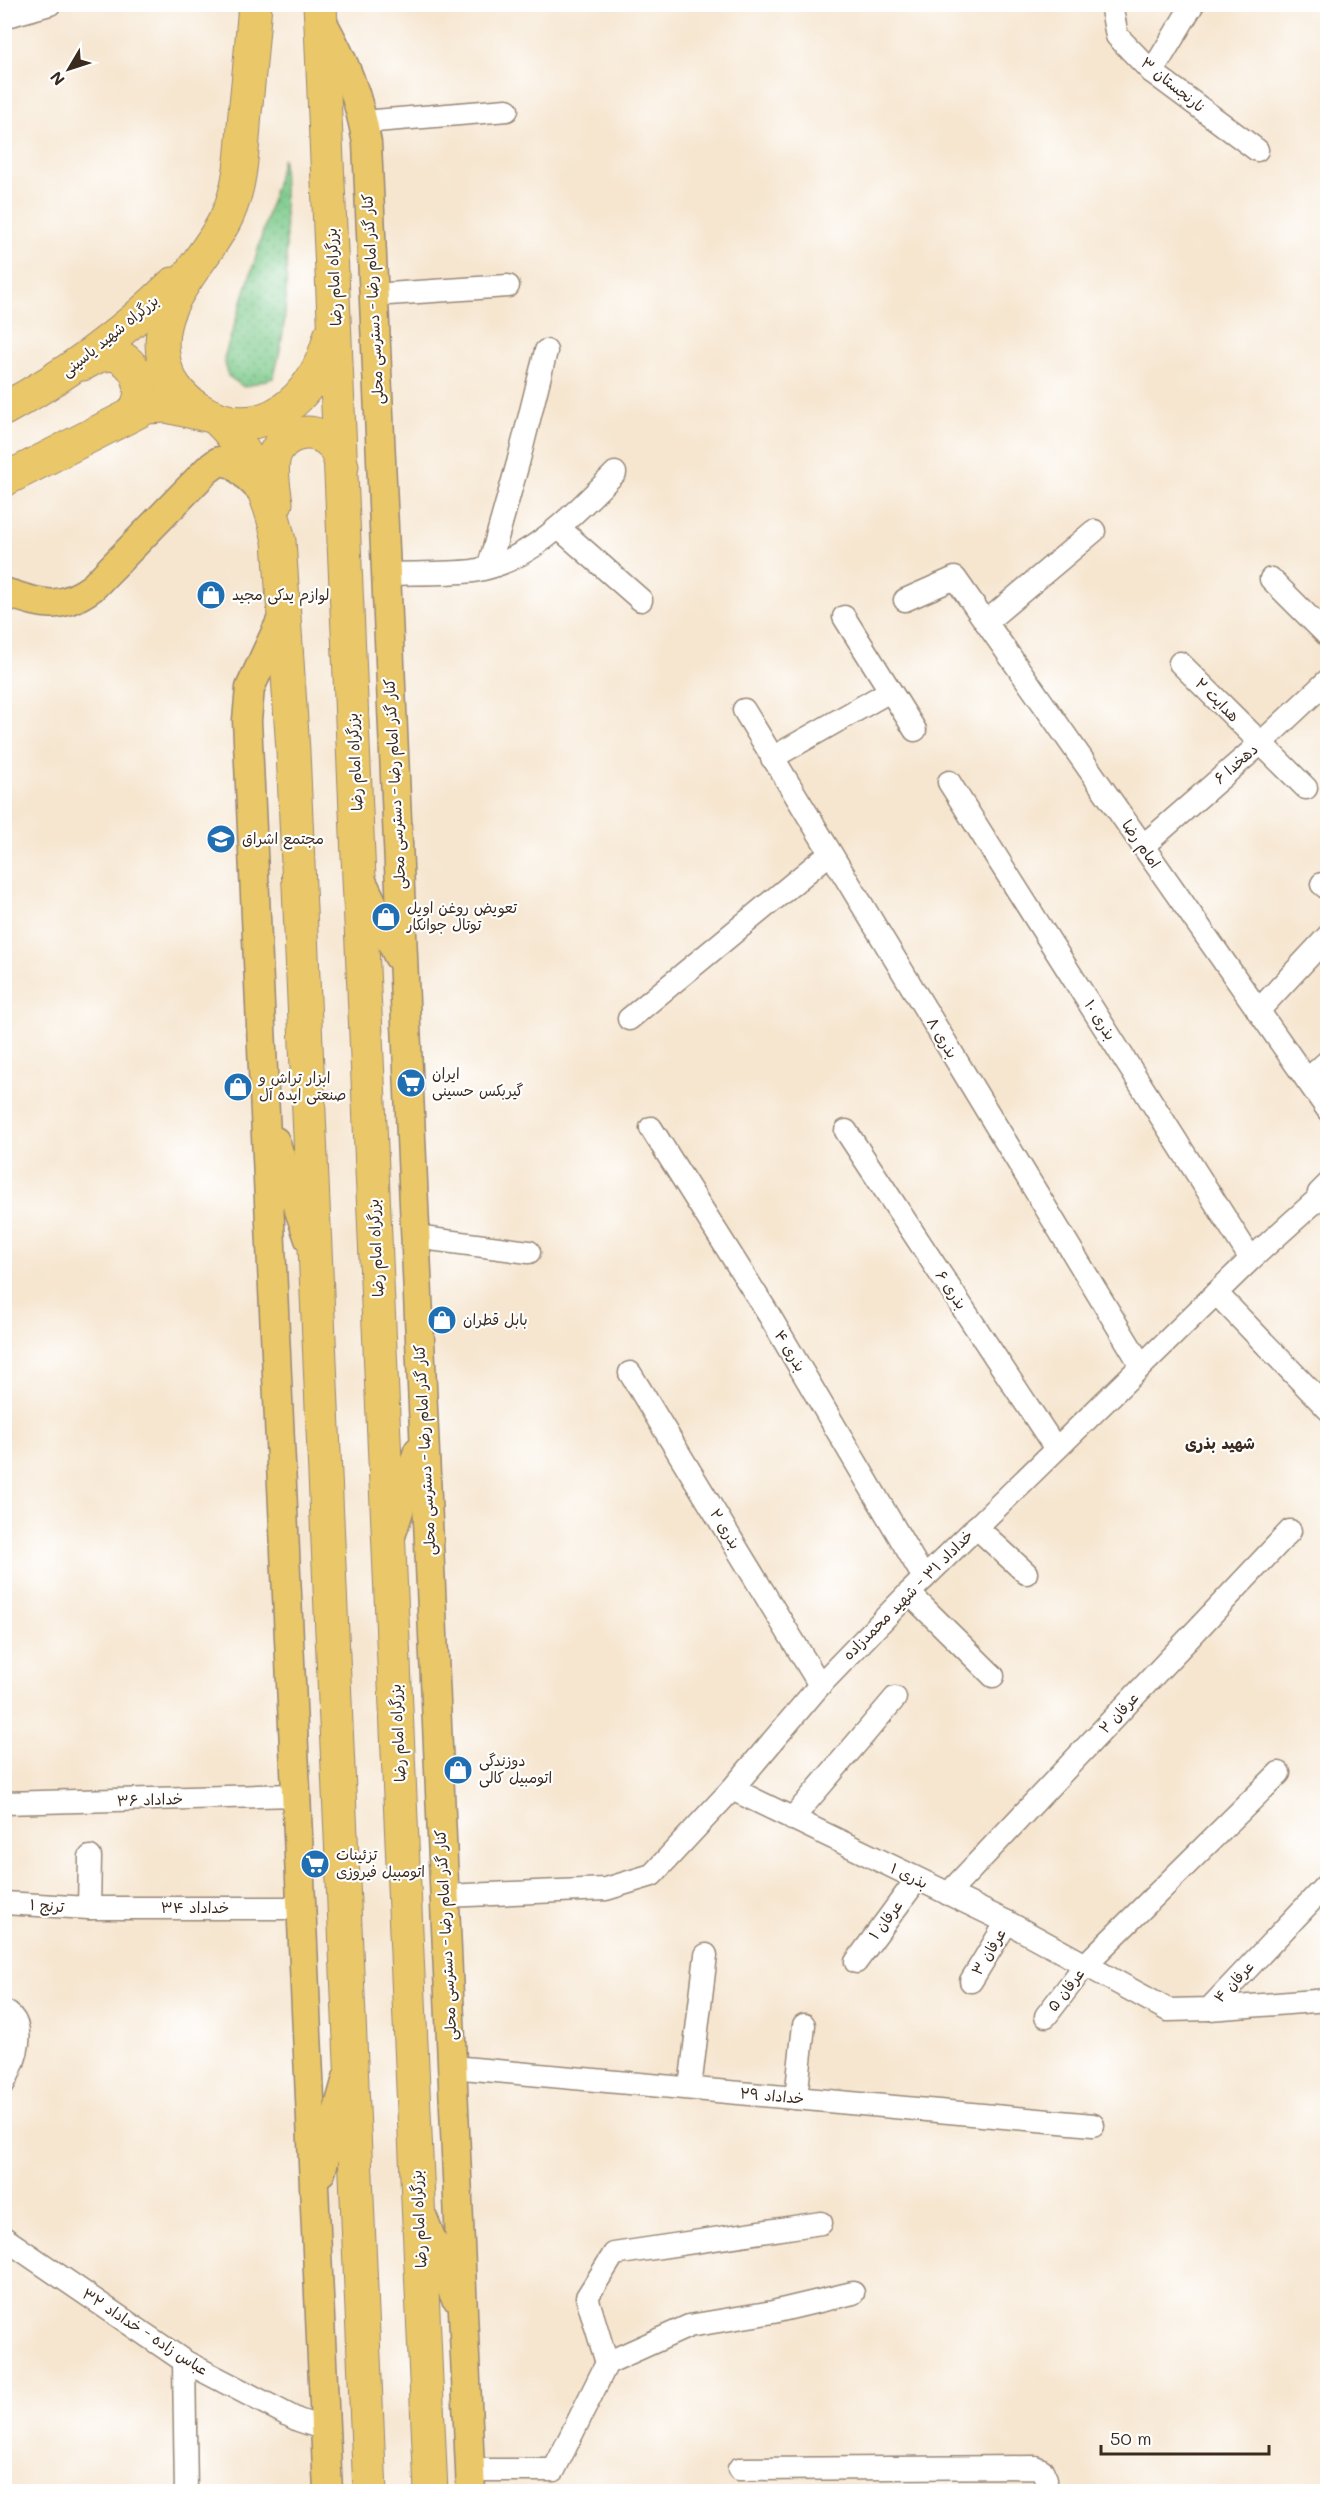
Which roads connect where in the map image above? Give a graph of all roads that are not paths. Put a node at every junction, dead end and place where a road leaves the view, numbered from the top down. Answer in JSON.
{"nodes":[{"id":1,"x":50,"y":4,"type":"edge"},
{"id":2,"x":1111,"y":4,"type":"edge"},
{"id":3,"x":1193,"y":4,"type":"edge"},
{"id":4,"x":255,"y":5,"type":"edge"},
{"id":5,"x":321,"y":13,"type":"edge"},
{"id":6,"x":4,"y":17,"type":"edge"},
{"id":7,"x":1152,"y":72,"type":"junction"},
{"id":8,"x":507,"y":110,"type":"dead end"},
{"id":9,"x":363,"y":122,"type":"junction"},
{"id":10,"x":1257,"y":150,"type":"dead end"},
{"id":11,"x":206,"y":251,"type":"junction"},
{"id":12,"x":508,"y":285,"type":"dead end"},
{"id":13,"x":373,"y":295,"type":"junction"},
{"id":14,"x":335,"y":311,"type":"junction"},
{"id":15,"x":546,"y":351,"type":"dead end"},
{"id":16,"x":69,"y":372,"type":"junction"},
{"id":17,"x":4,"y":409,"type":"edge"},
{"id":18,"x":133,"y":413,"type":"junction"},
{"id":19,"x":211,"y":416,"type":"junction"},
{"id":20,"x":342,"y":466,"type":"junction"},
{"id":21,"x":615,"y":473,"type":"dead end"},
{"id":22,"x":4,"y":480,"type":"edge"},
{"id":23,"x":264,"y":494,"type":"junction"},
{"id":24,"x":560,"y":529,"type":"junction"},
{"id":25,"x":1094,"y":531,"type":"dead end"},
{"id":26,"x":279,"y":541,"type":"junction"},
{"id":27,"x":489,"y":566,"type":"junction"},
{"id":28,"x":386,"y":574,"type":"junction"},
{"id":29,"x":1271,"y":579,"type":"dead end"},
{"id":30,"x":4,"y":592,"type":"edge"},
{"id":31,"x":641,"y":600,"type":"dead end"},
{"id":32,"x":905,"y":600,"type":"dead end"},
{"id":33,"x":284,"y":614,"type":"junction"},
{"id":34,"x":844,"y":617,"type":"dead end"},
{"id":35,"x":986,"y":622,"type":"junction"},
{"id":36,"x":1328,"y":636,"type":"edge"},
{"id":37,"x":1180,"y":663,"type":"dead end"},
{"id":38,"x":1328,"y":680,"type":"edge"},
{"id":39,"x":890,"y":691,"type":"junction"},
{"id":40,"x":744,"y":711,"type":"dead end"},
{"id":41,"x":915,"y":730,"type":"dead end"},
{"id":42,"x":1261,"y":743,"type":"junction"},
{"id":43,"x":772,"y":758,"type":"junction"},
{"id":44,"x":949,"y":782,"type":"dead end"},
{"id":45,"x":1306,"y":788,"type":"dead end"},
{"id":46,"x":1143,"y":846,"type":"junction"},
{"id":47,"x":830,"y":853,"type":"junction"},
{"id":48,"x":360,"y":876,"type":"junction"},
{"id":49,"x":1328,"y":936,"type":"edge"},
{"id":50,"x":403,"y":966,"type":"junction"},
{"id":51,"x":1258,"y":1011,"type":"junction"},
{"id":52,"x":629,"y":1019,"type":"dead end"},
{"id":53,"x":1328,"y":1061,"type":"edge"},
{"id":54,"x":1307,"y":1080,"type":"junction"},
{"id":55,"x":1328,"y":1110,"type":"edge"},
{"id":56,"x":265,"y":1113,"type":"junction"},
{"id":57,"x":651,"y":1128,"type":"dead end"},
{"id":58,"x":846,"y":1131,"type":"dead end"},
{"id":59,"x":1325,"y":1196,"type":"edge"},
{"id":60,"x":415,"y":1237,"type":"junction"},
{"id":61,"x":529,"y":1252,"type":"dead end"},
{"id":62,"x":315,"y":1256,"type":"junction"},
{"id":63,"x":1251,"y":1258,"type":"junction"},
{"id":64,"x":1215,"y":1293,"type":"junction"},
{"id":65,"x":1141,"y":1365,"type":"junction"},
{"id":66,"x":630,"y":1373,"type":"dead end"},
{"id":67,"x":1328,"y":1409,"type":"edge"},
{"id":68,"x":424,"y":1435,"type":"junction"},
{"id":69,"x":1056,"y":1449,"type":"junction"},
{"id":70,"x":976,"y":1527,"type":"junction"},
{"id":71,"x":1290,"y":1531,"type":"dead end"},
{"id":72,"x":389,"y":1540,"type":"junction"},
{"id":73,"x":1026,"y":1573,"type":"dead end"},
{"id":74,"x":917,"y":1586,"type":"junction"},
{"id":75,"x":993,"y":1676,"type":"dead end"},
{"id":76,"x":820,"y":1685,"type":"junction"},
{"id":77,"x":895,"y":1698,"type":"dead end"},
{"id":78,"x":1279,"y":1773,"type":"dead end"},
{"id":79,"x":732,"y":1789,"type":"junction"},
{"id":80,"x":296,"y":1795,"type":"junction"},
{"id":81,"x":4,"y":1803,"type":"edge"},
{"id":82,"x":792,"y":1819,"type":"junction"},
{"id":83,"x":90,"y":1857,"type":"dead end"},
{"id":84,"x":917,"y":1879,"type":"junction"},
{"id":85,"x":1328,"y":1883,"type":"edge"},
{"id":86,"x":948,"y":1894,"type":"junction"},
{"id":87,"x":445,"y":1896,"type":"junction"},
{"id":88,"x":405,"y":1901,"type":"junction"},
{"id":89,"x":4,"y":1903,"type":"edge"},
{"id":90,"x":89,"y":1908,"type":"junction"},
{"id":91,"x":301,"y":1908,"type":"junction"},
{"id":92,"x":1007,"y":1922,"type":"junction"},
{"id":93,"x":706,"y":1955,"type":"dead end"},
{"id":94,"x":856,"y":1962,"type":"dead end"},
{"id":95,"x":1086,"y":1964,"type":"junction"},
{"id":96,"x":971,"y":1981,"type":"dead end"},
{"id":97,"x":1328,"y":2000,"type":"edge"},
{"id":98,"x":1209,"y":2009,"type":"junction"},
{"id":99,"x":4,"y":2011,"type":"edge"},
{"id":100,"x":1046,"y":2016,"type":"dead end"},
{"id":101,"x":804,"y":2025,"type":"dead end"},
{"id":102,"x":351,"y":2064,"type":"junction"},
{"id":103,"x":452,"y":2067,"type":"junction"},
{"id":104,"x":4,"y":2083,"type":"edge"},
{"id":105,"x":690,"y":2088,"type":"junction"},
{"id":106,"x":796,"y":2098,"type":"junction"},
{"id":107,"x":1093,"y":2125,"type":"dead end"},
{"id":108,"x":314,"y":2197,"type":"junction"},
{"id":109,"x":419,"y":2208,"type":"junction"},
{"id":110,"x":821,"y":2223,"type":"dead end"},
{"id":111,"x":4,"y":2238,"type":"edge"},
{"id":112,"x":853,"y":2294,"type":"dead end"},
{"id":113,"x":463,"y":2316,"type":"junction"},
{"id":114,"x":184,"y":2361,"type":"junction"},
{"id":115,"x":607,"y":2363,"type":"junction"},
{"id":116,"x":325,"y":2429,"type":"junction"},
{"id":117,"x":739,"y":2469,"type":"dead end"},
{"id":118,"x":470,"y":2481,"type":"edge"},
{"id":119,"x":1044,"y":2481,"type":"edge"},
{"id":120,"x":186,"y":2492,"type":"edge"},
{"id":121,"x":328,"y":2492,"type":"edge"},
{"id":122,"x":370,"y":2492,"type":"edge"},
{"id":123,"x":431,"y":2492,"type":"edge"}],
"edges":[{"from":1,"to":6,"type":"street"},
{"from":2,"to":7,"type":"street","name":"نارنجستان ۳"},
{"from":3,"to":7,"type":"street"},
{"from":4,"to":11,"type":"highway"},
{"from":5,"to":9,"type":"main road","name":"کنار گذر امام رضا - دسترسی محلی"},
{"from":5,"to":14,"type":"highway","name":"بزرگراه امام رضا"},
{"from":7,"to":10,"type":"street","name":"نارنجستان ۳"},
{"from":8,"to":9,"type":"street"},
{"from":9,"to":13,"type":"main road","name":"کنار گذر امام رضا - دسترسی محلی"},
{"from":11,"to":16,"type":"highway","name":"بزرگراه شهید یاسینی"},
{"from":11,"to":19,"type":"highway"},
{"from":12,"to":13,"type":"street"},
{"from":13,"to":28,"type":"main road","name":"کنار گذر امام رضا - دسترسی محلی"},
{"from":14,"to":19,"type":"highway"},
{"from":14,"to":20,"type":"highway","name":"بزرگراه امام رضا"},
{"from":15,"to":27,"type":"street"},
{"from":16,"to":17,"type":"highway","name":"بزرگراه شهید یاسینی"},
{"from":16,"to":18,"type":"highway"},
{"from":18,"to":19,"type":"highway"},
{"from":18,"to":22,"type":"highway"},
{"from":19,"to":23,"type":"highway"},
{"from":20,"to":26,"type":"highway"},
{"from":20,"to":48,"type":"highway","name":"بزرگراه امام رضا"},
{"from":21,"to":24,"type":"street"},
{"from":23,"to":26,"type":"highway"},
{"from":23,"to":30,"type":"main road"},
{"from":24,"to":27,"type":"street"},
{"from":24,"to":31,"type":"street"},
{"from":25,"to":35,"type":"street"},
{"from":26,"to":33,"type":"highway"},
{"from":27,"to":28,"type":"street"},
{"from":28,"to":50,"type":"main road","name":"کنار گذر امام رضا - دسترسی محلی"},
{"from":29,"to":36,"type":"street"},
{"from":32,"to":35,"type":"street","name":"امام رضا"},
{"from":33,"to":56,"type":"main road"},
{"from":33,"to":62,"type":"highway"},
{"from":34,"to":39,"type":"street"},
{"from":35,"to":46,"type":"street","name":"امام رضا"},
{"from":37,"to":42,"type":"street","name":"هدایت ۲"},
{"from":38,"to":42,"type":"street","name":"دهخدا ۶"},
{"from":39,"to":41,"type":"street"},
{"from":39,"to":43,"type":"street"},
{"from":40,"to":43,"type":"street","name":"بذری ۸"},
{"from":42,"to":45,"type":"street","name":"هدایت ۲"},
{"from":42,"to":46,"type":"street","name":"دهخدا ۶"},
{"from":43,"to":47,"type":"street","name":"بذری ۸"},
{"from":44,"to":63,"type":"street","name":"بذری ۱۰"},
{"from":46,"to":51,"type":"street","name":"امام رضا"},
{"from":47,"to":52,"type":"street"},
{"from":47,"to":65,"type":"street","name":"بذری ۸"},
{"from":48,"to":50,"type":"main road"},
{"from":48,"to":72,"type":"highway","name":"بزرگراه امام رضا"},
{"from":49,"to":51,"type":"street"},
{"from":50,"to":60,"type":"main road","name":"کنار گذر امام رضا - دسترسی محلی"},
{"from":51,"to":54,"type":"street","name":"امام رضا"},
{"from":53,"to":54,"type":"street"},
{"from":54,"to":55,"type":"street","name":"امام رضا"},
{"from":56,"to":62,"type":"main road"},
{"from":56,"to":80,"type":"main road"},
{"from":57,"to":74,"type":"street","name":"بذری ۴"},
{"from":58,"to":69,"type":"street","name":"بذری ۶"},
{"from":59,"to":63,"type":"street","name":"خداداد ۳۱ - شهید محمدزاده"},
{"from":60,"to":61,"type":"street"},
{"from":60,"to":68,"type":"main road","name":"کنار گذر امام رضا - دسترسی محلی"},
{"from":62,"to":102,"type":"highway"},
{"from":63,"to":64,"type":"street","name":"خداداد ۳۱ - شهید محمدزاده"},
{"from":64,"to":65,"type":"street","name":"خداداد ۳۱ - شهید محمدزاده"},
{"from":64,"to":67,"type":"street"},
{"from":65,"to":69,"type":"street","name":"خداداد ۳۱ - شهید محمدزاده"},
{"from":66,"to":76,"type":"street","name":"بذری ۲"},
{"from":68,"to":72,"type":"main road"},
{"from":68,"to":87,"type":"main road","name":"کنار گذر امام رضا - دسترسی محلی"},
{"from":69,"to":70,"type":"street","name":"خداداد ۳۱ - شهید محمدزاده"},
{"from":70,"to":73,"type":"street"},
{"from":70,"to":74,"type":"street","name":"خداداد ۳۱ - شهید محمدزاده"},
{"from":71,"to":86,"type":"street","name":"عرفان ۲"},
{"from":72,"to":88,"type":"highway","name":"بزرگراه امام رضا"},
{"from":74,"to":75,"type":"street","name":"بذری ۴"},
{"from":74,"to":76,"type":"street","name":"خداداد ۳۱ - شهید محمدزاده"},
{"from":76,"to":79,"type":"street","name":"خداداد ۳۱ - شهید محمدزاده"},
{"from":77,"to":82,"type":"street"},
{"from":78,"to":95,"type":"street","name":"عرفان ۵"},
{"from":79,"to":82,"type":"street","name":"بذری ۱"},
{"from":79,"to":87,"type":"street","name":"خداداد ۳۱ - شهید محمدزاده"},
{"from":80,"to":81,"type":"street","name":"خداداد ۳۶"},
{"from":80,"to":91,"type":"main road"},
{"from":82,"to":84,"type":"street","name":"بذری ۱"},
{"from":83,"to":90,"type":"street"},
{"from":84,"to":86,"type":"street","name":"بذری ۱"},
{"from":84,"to":94,"type":"street","name":"عرفان ۱"},
{"from":85,"to":98,"type":"street","name":"عرفان ۴"},
{"from":86,"to":92,"type":"street","name":"بذری ۱"},
{"from":87,"to":88,"type":"main road"},
{"from":87,"to":103,"type":"main road","name":"کنار گذر امام رضا - دسترسی محلی"},
{"from":88,"to":109,"type":"highway","name":"بزرگراه امام رضا"},
{"from":89,"to":90,"type":"street","name":"ترنج ۱"},
{"from":90,"to":91,"type":"street","name":"خداداد ۳۴"},
{"from":91,"to":108,"type":"main road"},
{"from":92,"to":95,"type":"street","name":"بذری ۱"},
{"from":92,"to":96,"type":"street","name":"عرفان ۳"},
{"from":93,"to":105,"type":"street"},
{"from":95,"to":98,"type":"street","name":"عرفان ۴"},
{"from":95,"to":100,"type":"street","name":"عرفان ۵"},
{"from":97,"to":98,"type":"street"},
{"from":99,"to":104,"type":"street"},
{"from":101,"to":106,"type":"street"},
{"from":102,"to":108,"type":"main road"},
{"from":102,"to":122,"type":"highway"},
{"from":103,"to":105,"type":"street","name":"خداداد ۲۹"},
{"from":103,"to":113,"type":"main road","name":"کنار گذر امام رضا - دسترسی محلی"},
{"from":105,"to":106,"type":"street","name":"خداداد ۲۹"},
{"from":106,"to":107,"type":"street","name":"خداداد ۲۹"},
{"from":108,"to":116,"type":"main road"},
{"from":109,"to":113,"type":"main road"},
{"from":109,"to":123,"type":"highway","name":"بزرگراه امام رضا"},
{"from":110,"to":115,"type":"street"},
{"from":111,"to":114,"type":"street","name":"عباس زاده - خداداد ۳۲"},
{"from":112,"to":115,"type":"street"},
{"from":113,"to":118,"type":"main road","name":"کنار گذر امام رضا - دسترسی محلی"},
{"from":114,"to":116,"type":"street","name":"عباس زاده - خداداد ۳۲"},
{"from":114,"to":120,"type":"street"},
{"from":115,"to":118,"type":"street"},
{"from":116,"to":121,"type":"main road"},
{"from":117,"to":119,"type":"street"}]}
